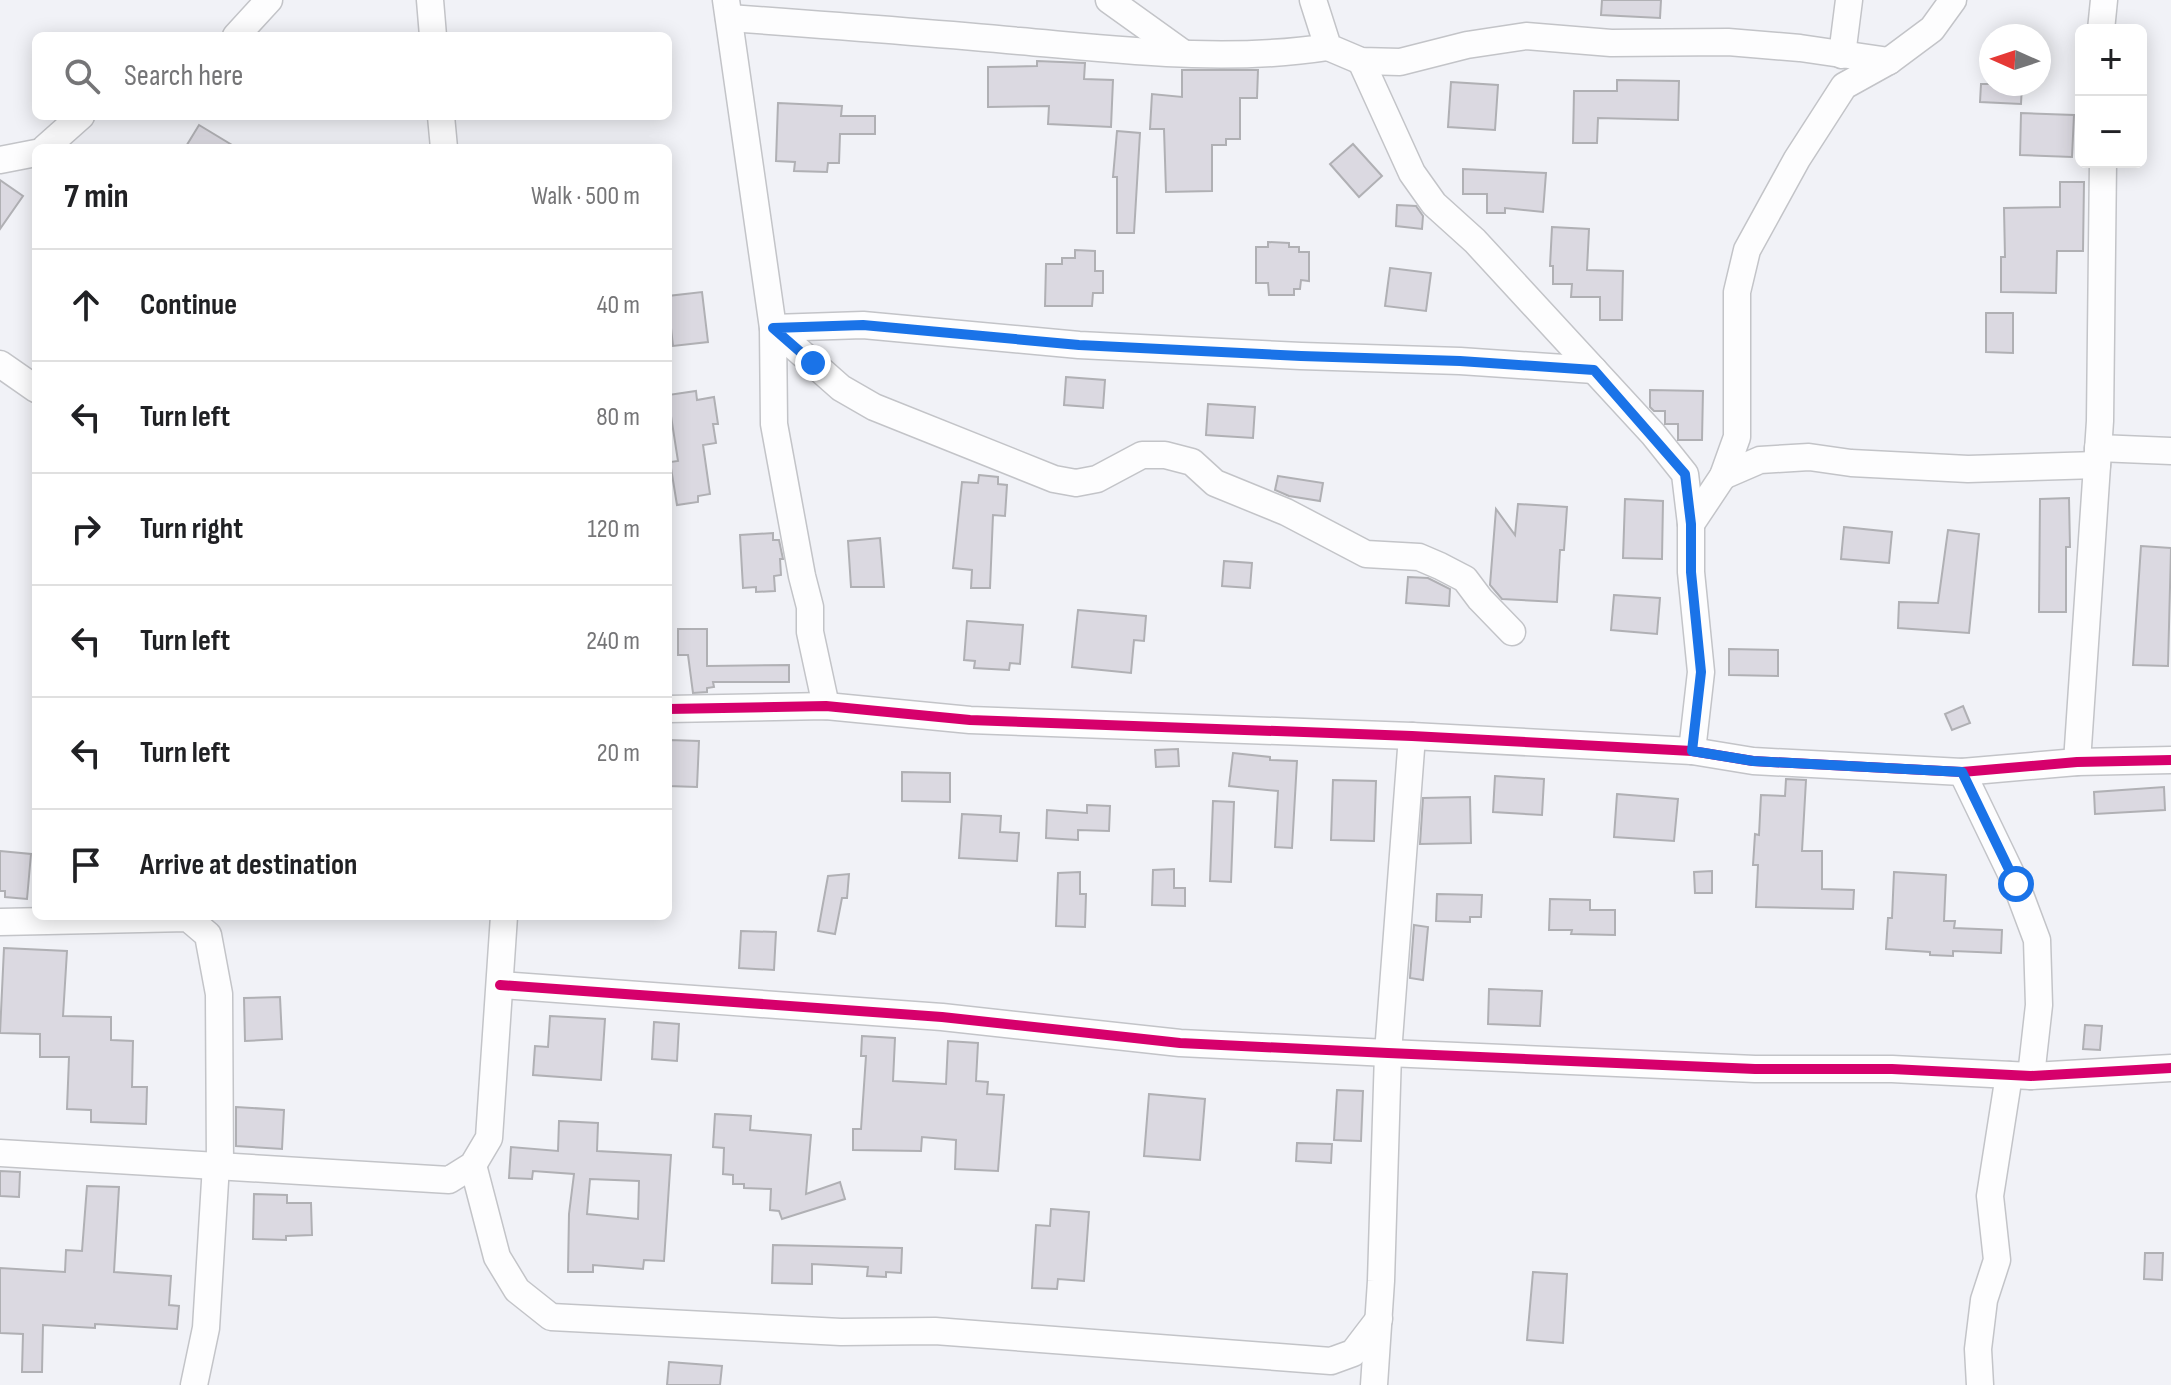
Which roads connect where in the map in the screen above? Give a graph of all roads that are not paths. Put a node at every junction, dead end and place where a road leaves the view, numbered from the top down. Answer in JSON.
{"nodes":[{"id":1,"x":269,"y":0,"type":"edge"},
{"id":2,"x":430,"y":0,"type":"edge"},
{"id":3,"x":1109,"y":0,"type":"edge"},
{"id":4,"x":1313,"y":0,"type":"edge"},
{"id":5,"x":1849,"y":0,"type":"edge"},
{"id":6,"x":1953,"y":0,"type":"edge"},
{"id":7,"x":2104,"y":0,"type":"edge"},
{"id":8,"x":728,"y":9,"type":"edge"},
{"id":9,"x":2102,"y":24,"type":"edge"},
{"id":10,"x":240,"y":32,"type":"edge"},
{"id":11,"x":433,"y":32,"type":"edge"},
{"id":12,"x":1328,"y":47,"type":"junction"},
{"id":13,"x":1183,"y":53,"type":"junction"},
{"id":14,"x":1842,"y":55,"type":"junction"},
{"id":15,"x":1361,"y":61,"type":"junction"},
{"id":16,"x":1889,"y":61,"type":"junction"},
{"id":17,"x":76,"y":120,"type":"edge"},
{"id":18,"x":441,"y":120,"type":"edge"},
{"id":19,"x":50,"y":144,"type":"edge"},
{"id":20,"x":444,"y":144,"type":"edge"},
{"id":21,"x":32,"y":154,"type":"edge"},
{"id":22,"x":0,"y":160,"type":"edge"},
{"id":23,"x":2103,"y":168,"type":"edge"},
{"id":24,"x":773,"y":328,"type":"junction"},
{"id":25,"x":0,"y":364,"type":"edge"},
{"id":26,"x":1594,"y":370,"type":"junction"},
{"id":27,"x":32,"y":386,"type":"edge"},
{"id":28,"x":2171,"y":451,"type":"edge"},
{"id":29,"x":2098,"y":456,"type":"junction"},
{"id":30,"x":1723,"y":476,"type":"junction"},
{"id":31,"x":1691,"y":524,"type":"junction"},
{"id":32,"x":1512,"y":632,"type":"dead end"},
{"id":33,"x":826,"y":706,"type":"junction"},
{"id":34,"x":672,"y":709,"type":"edge"},
{"id":35,"x":1412,"y":736,"type":"junction"},
{"id":36,"x":1692,"y":751,"type":"junction"},
{"id":37,"x":2171,"y":760,"type":"edge"},
{"id":38,"x":2077,"y":762,"type":"junction"},
{"id":39,"x":1962,"y":772,"type":"junction"},
{"id":40,"x":94,"y":920,"type":"edge"},
{"id":41,"x":190,"y":920,"type":"edge"},
{"id":42,"x":504,"y":920,"type":"edge"},
{"id":43,"x":0,"y":922,"type":"edge"},
{"id":44,"x":500,"y":985,"type":"junction"},
{"id":45,"x":1388,"y":1053,"type":"junction"},
{"id":46,"x":2171,"y":1068,"type":"edge"},
{"id":47,"x":2020,"y":1075,"type":"junction"},
{"id":48,"x":0,"y":1153,"type":"edge"},
{"id":49,"x":473,"y":1165,"type":"junction"},
{"id":50,"x":218,"y":1166,"type":"junction"},
{"id":51,"x":1379,"y":1319,"type":"junction"},
{"id":52,"x":194,"y":1385,"type":"edge"},
{"id":53,"x":1374,"y":1385,"type":"edge"},
{"id":54,"x":1980,"y":1385,"type":"edge"}],
"edges":[{"from":1,"to":10,"type":"street"},
{"from":2,"to":11,"type":"street"},
{"from":3,"to":13,"type":"street"},
{"from":4,"to":12,"type":"street"},
{"from":5,"to":14,"type":"street"},
{"from":6,"to":16,"type":"street"},
{"from":7,"to":9,"type":"street"},
{"from":8,"to":13,"type":"street"},
{"from":8,"to":24,"type":"street"},
{"from":12,"to":13,"type":"street"},
{"from":12,"to":15,"type":"street"},
{"from":14,"to":15,"type":"street"},
{"from":14,"to":16,"type":"street"},
{"from":15,"to":26,"type":"street"},
{"from":16,"to":30,"type":"street"},
{"from":17,"to":19,"type":"street"},
{"from":18,"to":20,"type":"street"},
{"from":21,"to":22,"type":"street"},
{"from":23,"to":29,"type":"street"},
{"from":24,"to":26,"type":"street"},
{"from":24,"to":32,"type":"street"},
{"from":24,"to":33,"type":"street"},
{"from":25,"to":27,"type":"street"},
{"from":26,"to":31,"type":"street"},
{"from":28,"to":29,"type":"street"},
{"from":29,"to":30,"type":"street"},
{"from":29,"to":38,"type":"street"},
{"from":30,"to":31,"type":"street"},
{"from":31,"to":36,"type":"street"},
{"from":33,"to":34,"type":"street"},
{"from":33,"to":35,"type":"street"},
{"from":35,"to":36,"type":"street"},
{"from":35,"to":45,"type":"street"},
{"from":36,"to":39,"type":"street"},
{"from":37,"to":38,"type":"street"},
{"from":38,"to":39,"type":"street"},
{"from":39,"to":47,"type":"street"},
{"from":40,"to":43,"type":"street"},
{"from":41,"to":50,"type":"street"},
{"from":42,"to":44,"type":"street"},
{"from":44,"to":45,"type":"street"},
{"from":44,"to":49,"type":"street"},
{"from":45,"to":47,"type":"street"},
{"from":45,"to":51,"type":"street"},
{"from":46,"to":47,"type":"street"},
{"from":47,"to":54,"type":"street"},
{"from":48,"to":50,"type":"street"},
{"from":49,"to":50,"type":"street"},
{"from":49,"to":51,"type":"street"},
{"from":50,"to":52,"type":"street"},
{"from":51,"to":53,"type":"street"}]}
